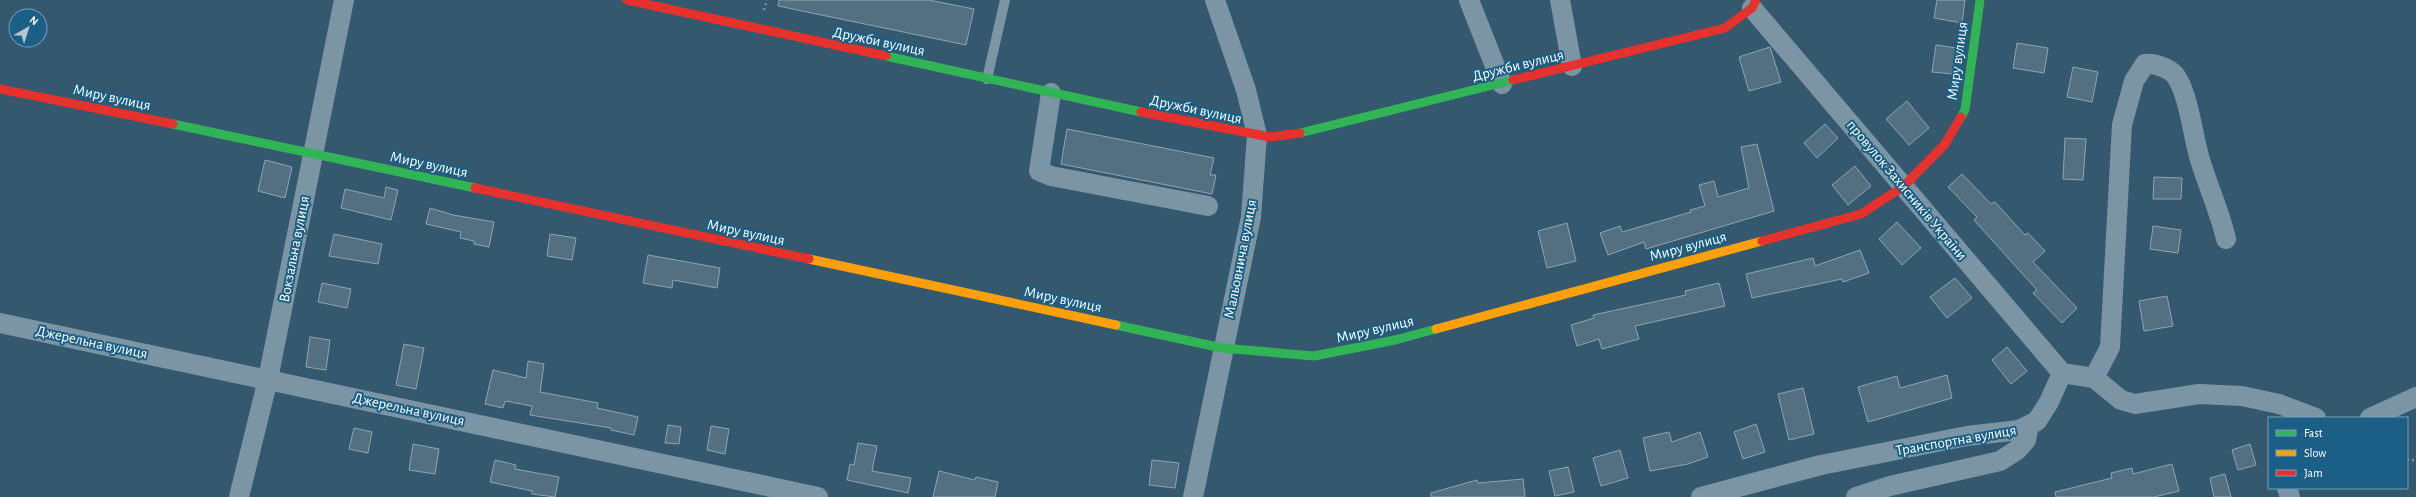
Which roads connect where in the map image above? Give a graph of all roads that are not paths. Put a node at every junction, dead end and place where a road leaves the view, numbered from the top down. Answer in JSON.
{"nodes":[{"id":1,"x":344,"y":0,"type":"edge"},
{"id":2,"x":627,"y":0,"type":"edge"},
{"id":3,"x":1005,"y":0,"type":"edge"},
{"id":4,"x":1215,"y":0,"type":"edge"},
{"id":5,"x":1469,"y":0,"type":"edge"},
{"id":6,"x":1560,"y":0,"type":"edge"},
{"id":7,"x":1980,"y":0,"type":"edge"},
{"id":8,"x":1754,"y":4,"type":"edge"},
{"id":9,"x":1572,"y":66,"type":"junction"},
{"id":10,"x":988,"y":79,"type":"junction"},
{"id":11,"x":1502,"y":84,"type":"junction"},
{"id":12,"x":0,"y":89,"type":"edge"},
{"id":13,"x":1050,"y":93,"type":"junction"},
{"id":14,"x":1257,"y":135,"type":"junction"},
{"id":15,"x":313,"y":153,"type":"junction"},
{"id":16,"x":1904,"y":186,"type":"junction"},
{"id":17,"x":1208,"y":206,"type":"dead end"},
{"id":18,"x":2226,"y":239,"type":"dead end"},
{"id":19,"x":0,"y":323,"type":"edge"},
{"id":20,"x":1222,"y":348,"type":"junction"},
{"id":21,"x":2062,"y":373,"type":"junction"},
{"id":22,"x":2094,"y":378,"type":"junction"},
{"id":23,"x":268,"y":379,"type":"junction"},
{"id":24,"x":2416,"y":397,"type":"edge"},
{"id":25,"x":2313,"y":417,"type":"edge"},
{"id":26,"x":2372,"y":417,"type":"edge"},
{"id":27,"x":2029,"y":425,"type":"junction"},
{"id":28,"x":239,"y":497,"type":"edge"},
{"id":29,"x":818,"y":497,"type":"edge"},
{"id":30,"x":1193,"y":497,"type":"edge"},
{"id":31,"x":1701,"y":497,"type":"edge"},
{"id":32,"x":1856,"y":497,"type":"edge"}],
"edges":[{"from":1,"to":15,"type":"street","name":"Вокзальна вулиця"},
{"from":2,"to":10,"type":"street","name":"Дружби вулиця"},
{"from":3,"to":10,"type":"lane"},
{"from":4,"to":14,"type":"street","name":"Мальовнича вулиця"},
{"from":5,"to":11,"type":"street"},
{"from":6,"to":9,"type":"street"},
{"from":7,"to":16,"type":"street","name":"Миру вулиця"},
{"from":8,"to":9,"type":"street","name":"Дружби вулиця"},
{"from":8,"to":16,"type":"street","name":"провулок Захисників України"},
{"from":9,"to":11,"type":"street","name":"Дружби вулиця"},
{"from":10,"to":13,"type":"street","name":"Дружби вулиця"},
{"from":11,"to":14,"type":"street","name":"Дружби вулиця"},
{"from":12,"to":15,"type":"street","name":"Миру вулиця"},
{"from":13,"to":14,"type":"street","name":"Дружби вулиця"},
{"from":13,"to":17,"type":"street"},
{"from":14,"to":20,"type":"street","name":"Мальовнича вулиця"},
{"from":15,"to":20,"type":"street","name":"Миру вулиця"},
{"from":15,"to":23,"type":"street","name":"Вокзальна вулиця"},
{"from":16,"to":20,"type":"street","name":"Миру вулиця"},
{"from":16,"to":21,"type":"street","name":"провулок Захисників України"},
{"from":18,"to":22,"type":"street"},
{"from":19,"to":23,"type":"street","name":"Джерельна вулиця"},
{"from":20,"to":30,"type":"street","name":"Мальовнича вулиця"},
{"from":21,"to":22,"type":"street"},
{"from":21,"to":27,"type":"street","name":"Транспортна вулиця"},
{"from":22,"to":25,"type":"street"},
{"from":23,"to":28,"type":"street","name":"Вокзальна вулиця"},
{"from":23,"to":29,"type":"street","name":"Джерельна вулиця"},
{"from":24,"to":26,"type":"street"},
{"from":27,"to":31,"type":"street","name":"Транспортна вулиця"},
{"from":27,"to":32,"type":"street"}]}
